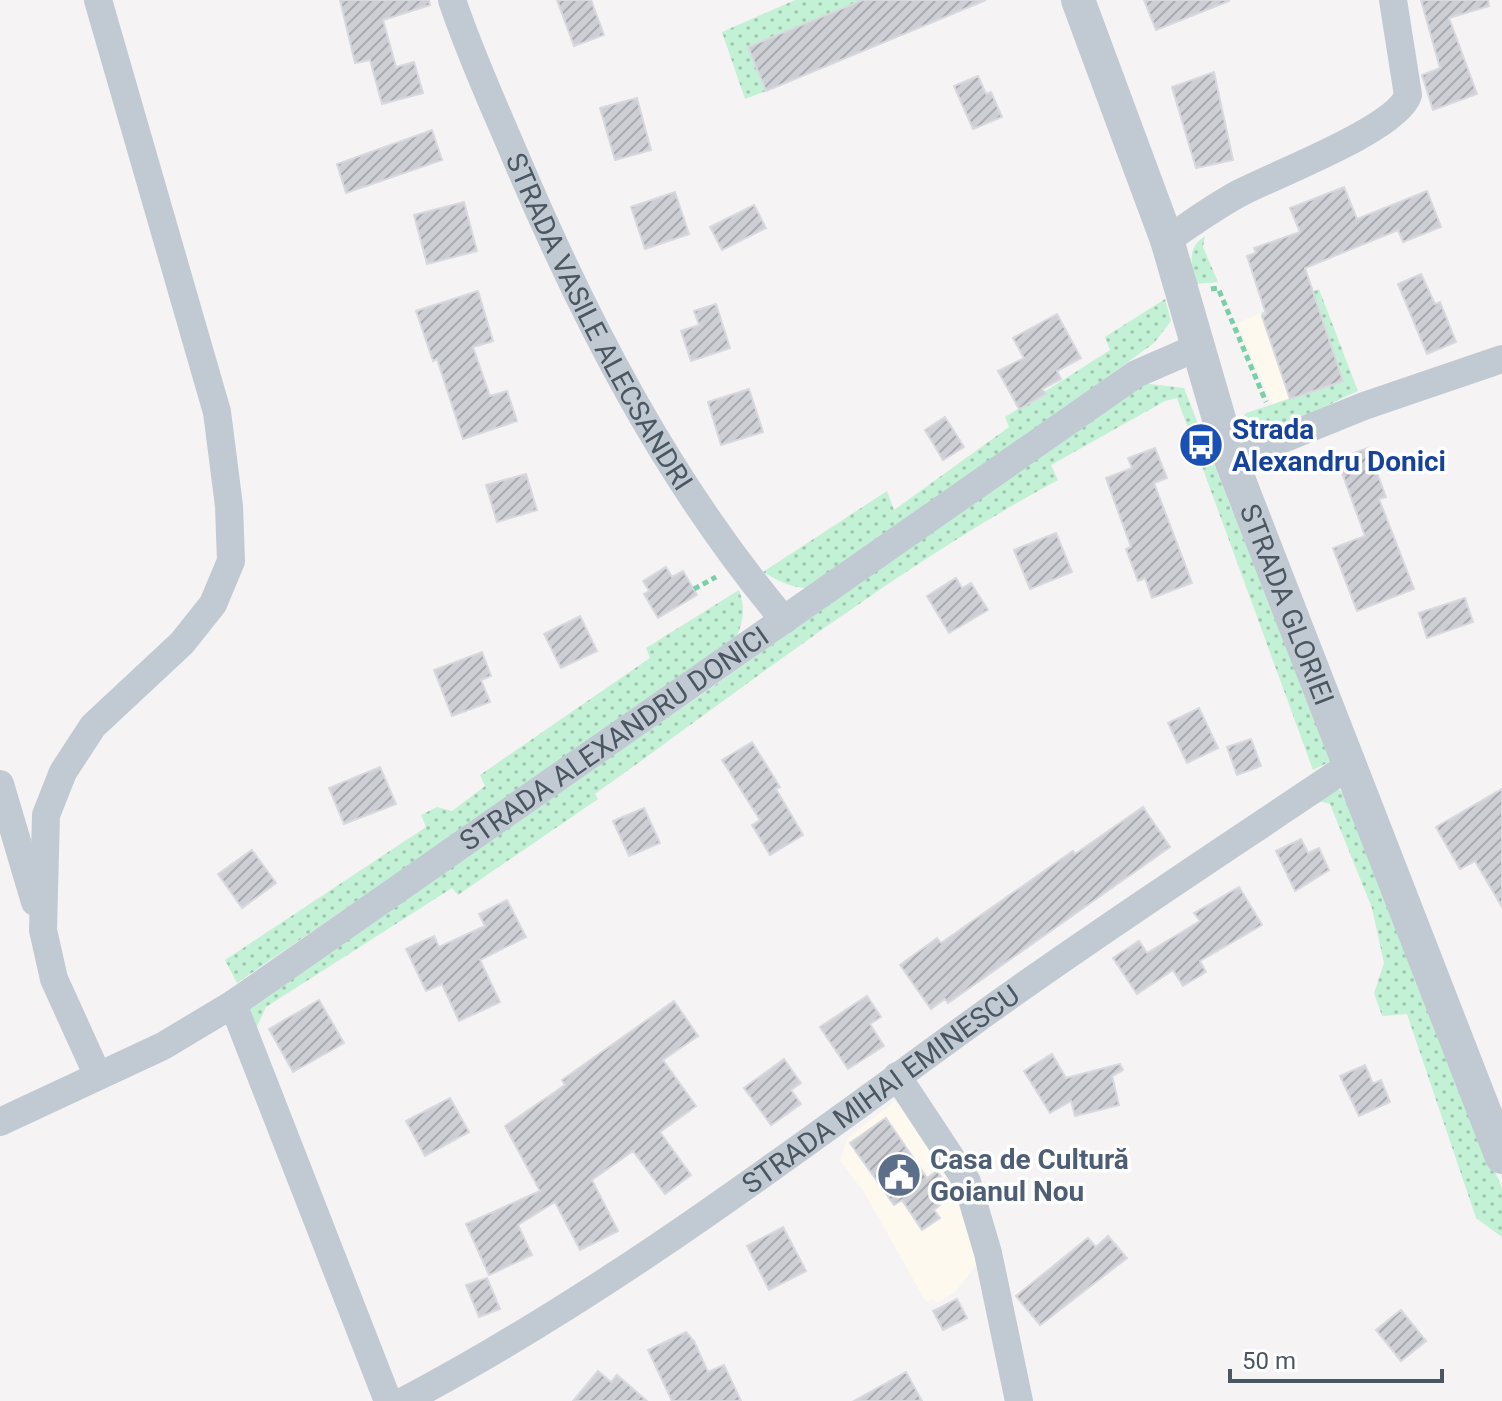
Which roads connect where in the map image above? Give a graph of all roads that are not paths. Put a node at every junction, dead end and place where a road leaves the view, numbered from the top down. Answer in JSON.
{"nodes":[{"id":1,"x":98,"y":0,"type":"edge"},
{"id":2,"x":452,"y":0,"type":"edge"},
{"id":3,"x":1078,"y":0,"type":"edge"},
{"id":4,"x":1393,"y":0,"type":"edge"},
{"id":5,"x":1167,"y":240,"type":"junction"},
{"id":6,"x":1198,"y":347,"type":"junction"},
{"id":7,"x":1502,"y":359,"type":"edge"},
{"id":8,"x":1231,"y":460,"type":"junction"},
{"id":9,"x":784,"y":620,"type":"junction"},
{"id":10,"x":1350,"y":765,"type":"junction"},
{"id":11,"x":0,"y":784,"type":"edge"},
{"id":12,"x":43,"y":930,"type":"junction"},
{"id":13,"x":233,"y":1004,"type":"junction"},
{"id":14,"x":98,"y":1076,"type":"junction"},
{"id":15,"x":897,"y":1076,"type":"junction"},
{"id":16,"x":0,"y":1122,"type":"edge"},
{"id":17,"x":1502,"y":1157,"type":"edge"},
{"id":18,"x":388,"y":1401,"type":"edge"},
{"id":19,"x":404,"y":1401,"type":"edge"},
{"id":20,"x":1019,"y":1401,"type":"edge"}],
"edges":[{"from":1,"to":12,"type":"street"},
{"from":2,"to":9,"type":"street","name":"STRADA VASILE ALECSANDRI"},
{"from":3,"to":5,"type":"street","name":"STRADA GLORIEI"},
{"from":4,"to":5,"type":"street"},
{"from":5,"to":6,"type":"street","name":"STRADA GLORIEI"},
{"from":6,"to":8,"type":"street","name":"STRADA GLORIEI"},
{"from":6,"to":9,"type":"street","name":"STRADA ALEXANDRU DONICI"},
{"from":7,"to":8,"type":"street"},
{"from":8,"to":10,"type":"street","name":"STRADA GLORIEI"},
{"from":9,"to":13,"type":"street","name":"STRADA ALEXANDRU DONICI"},
{"from":10,"to":15,"type":"street","name":"STRADA MIHAI EMINESCU"},
{"from":10,"to":17,"type":"street","name":"STRADA GLORIEI"},
{"from":11,"to":12,"type":"street"},
{"from":12,"to":14,"type":"street"},
{"from":13,"to":14,"type":"street","name":"STRADA ALEXANDRU DONICI"},
{"from":13,"to":18,"type":"street"},
{"from":14,"to":16,"type":"street","name":"STRADA ALEXANDRU DONICI"},
{"from":15,"to":19,"type":"street","name":"STRADA MIHAI EMINESCU"},
{"from":15,"to":20,"type":"street"}]}
